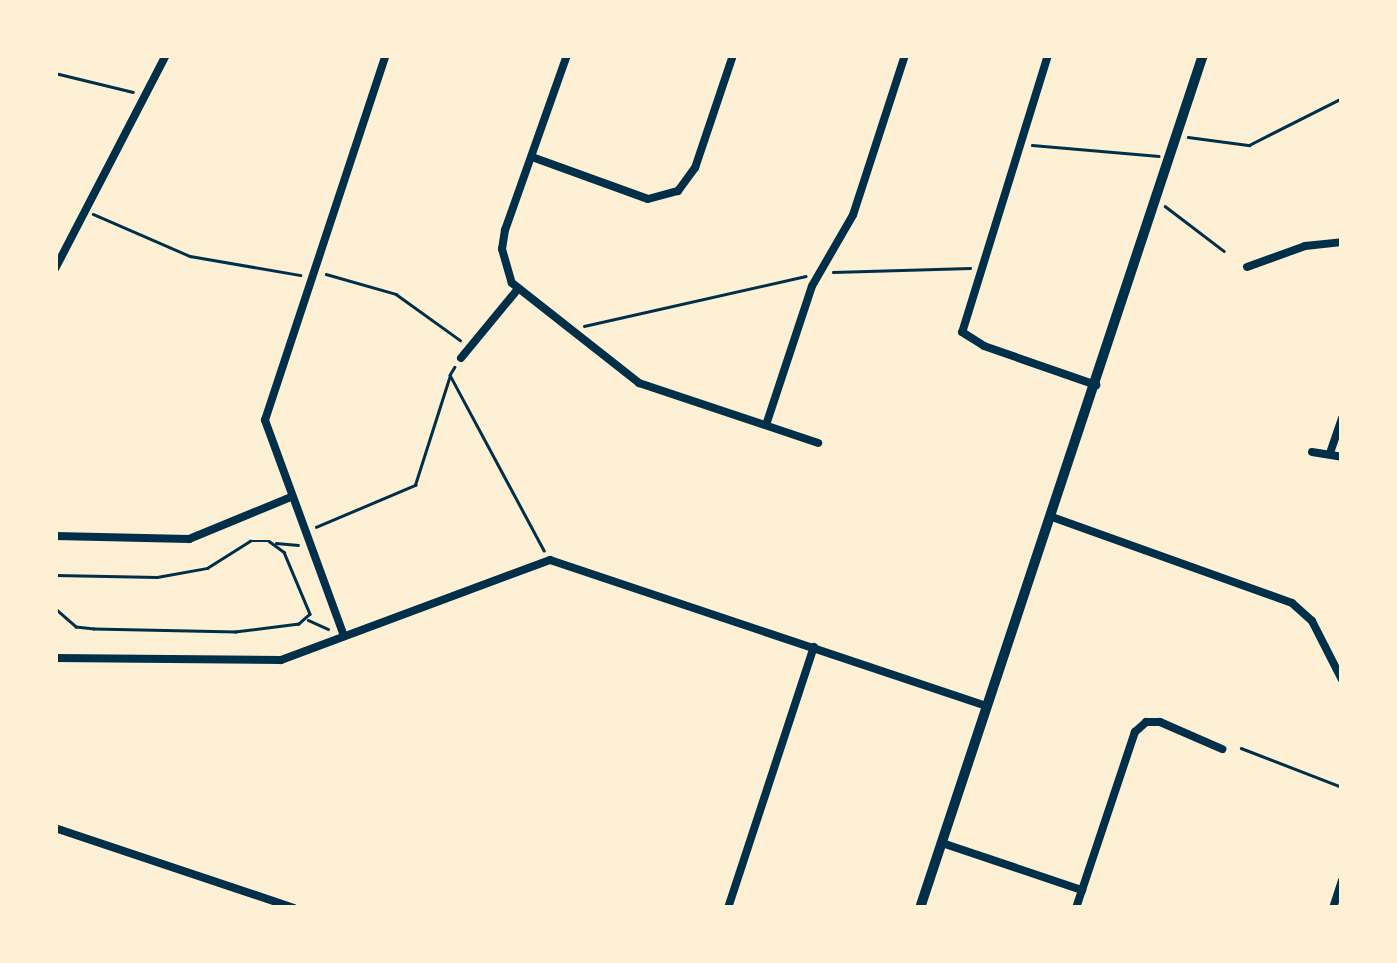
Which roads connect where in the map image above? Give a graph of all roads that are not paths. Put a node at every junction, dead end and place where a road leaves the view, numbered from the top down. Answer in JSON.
{"nodes":[{"id":1,"x":166,"y":55,"type":"edge"},
{"id":2,"x":386,"y":55,"type":"edge"},
{"id":3,"x":566,"y":55,"type":"edge"},
{"id":4,"x":734,"y":55,"type":"edge"},
{"id":5,"x":906,"y":55,"type":"edge"},
{"id":6,"x":1048,"y":55,"type":"edge"},
{"id":7,"x":1203,"y":55,"type":"edge"},
{"id":8,"x":532,"y":157,"type":"junction"},
{"id":9,"x":1342,"y":242,"type":"edge"},
{"id":10,"x":1246,"y":267,"type":"dead end"},
{"id":11,"x":55,"y":268,"type":"edge"},
{"id":12,"x":517,"y":290,"type":"junction"},
{"id":13,"x":461,"y":358,"type":"road end"},
{"id":14,"x":1096,"y":385,"type":"junction"},
{"id":15,"x":1342,"y":418,"type":"edge"},
{"id":16,"x":766,"y":425,"type":"junction"},
{"id":17,"x":818,"y":443,"type":"dead end"},
{"id":18,"x":1312,"y":452,"type":"dead end"},
{"id":19,"x":1330,"y":453,"type":"junction"},
{"id":20,"x":1342,"y":457,"type":"edge"},
{"id":21,"x":291,"y":498,"type":"junction"},
{"id":22,"x":1052,"y":517,"type":"junction"},
{"id":23,"x":55,"y":536,"type":"edge"},
{"id":24,"x":344,"y":636,"type":"junction"},
{"id":25,"x":814,"y":648,"type":"junction"},
{"id":26,"x":55,"y":658,"type":"edge"},
{"id":27,"x":1342,"y":680,"type":"edge"},
{"id":28,"x":986,"y":706,"type":"junction"},
{"id":29,"x":1222,"y":749,"type":"dead end"},
{"id":30,"x":55,"y":828,"type":"edge"},
{"id":31,"x":942,"y":843,"type":"junction"},
{"id":32,"x":1342,"y":880,"type":"edge"},
{"id":33,"x":1082,"y":890,"type":"junction"},
{"id":34,"x":261,"y":897,"type":"junction"},
{"id":35,"x":258,"y":908,"type":"edge"},
{"id":36,"x":294,"y":908,"type":"edge"},
{"id":37,"x":728,"y":908,"type":"edge"},
{"id":38,"x":920,"y":908,"type":"edge"},
{"id":39,"x":1076,"y":908,"type":"edge"},
{"id":40,"x":1333,"y":908,"type":"edge"}],
"edges":[{"from":1,"to":11,"type":"street"},
{"from":2,"to":21,"type":"street"},
{"from":3,"to":8,"type":"street"},
{"from":4,"to":8,"type":"street"},
{"from":5,"to":16,"type":"street"},
{"from":6,"to":14,"type":"street"},
{"from":7,"to":14,"type":"street"},
{"from":8,"to":12,"type":"street"},
{"from":9,"to":10,"type":"street"},
{"from":12,"to":13,"type":"street"},
{"from":12,"to":16,"type":"street"},
{"from":14,"to":22,"type":"street"},
{"from":15,"to":19,"type":"street"},
{"from":16,"to":17,"type":"street"},
{"from":18,"to":19,"type":"street"},
{"from":19,"to":20,"type":"street"},
{"from":21,"to":23,"type":"street"},
{"from":21,"to":24,"type":"street"},
{"from":22,"to":27,"type":"street"},
{"from":22,"to":28,"type":"street"},
{"from":24,"to":25,"type":"street"},
{"from":24,"to":26,"type":"street"},
{"from":25,"to":28,"type":"street"},
{"from":25,"to":37,"type":"street"},
{"from":28,"to":31,"type":"street"},
{"from":29,"to":33,"type":"street"},
{"from":30,"to":34,"type":"street"},
{"from":31,"to":33,"type":"street"},
{"from":31,"to":38,"type":"street"},
{"from":32,"to":40,"type":"street"},
{"from":33,"to":39,"type":"street"},
{"from":34,"to":35,"type":"street"},
{"from":34,"to":36,"type":"street"}]}
